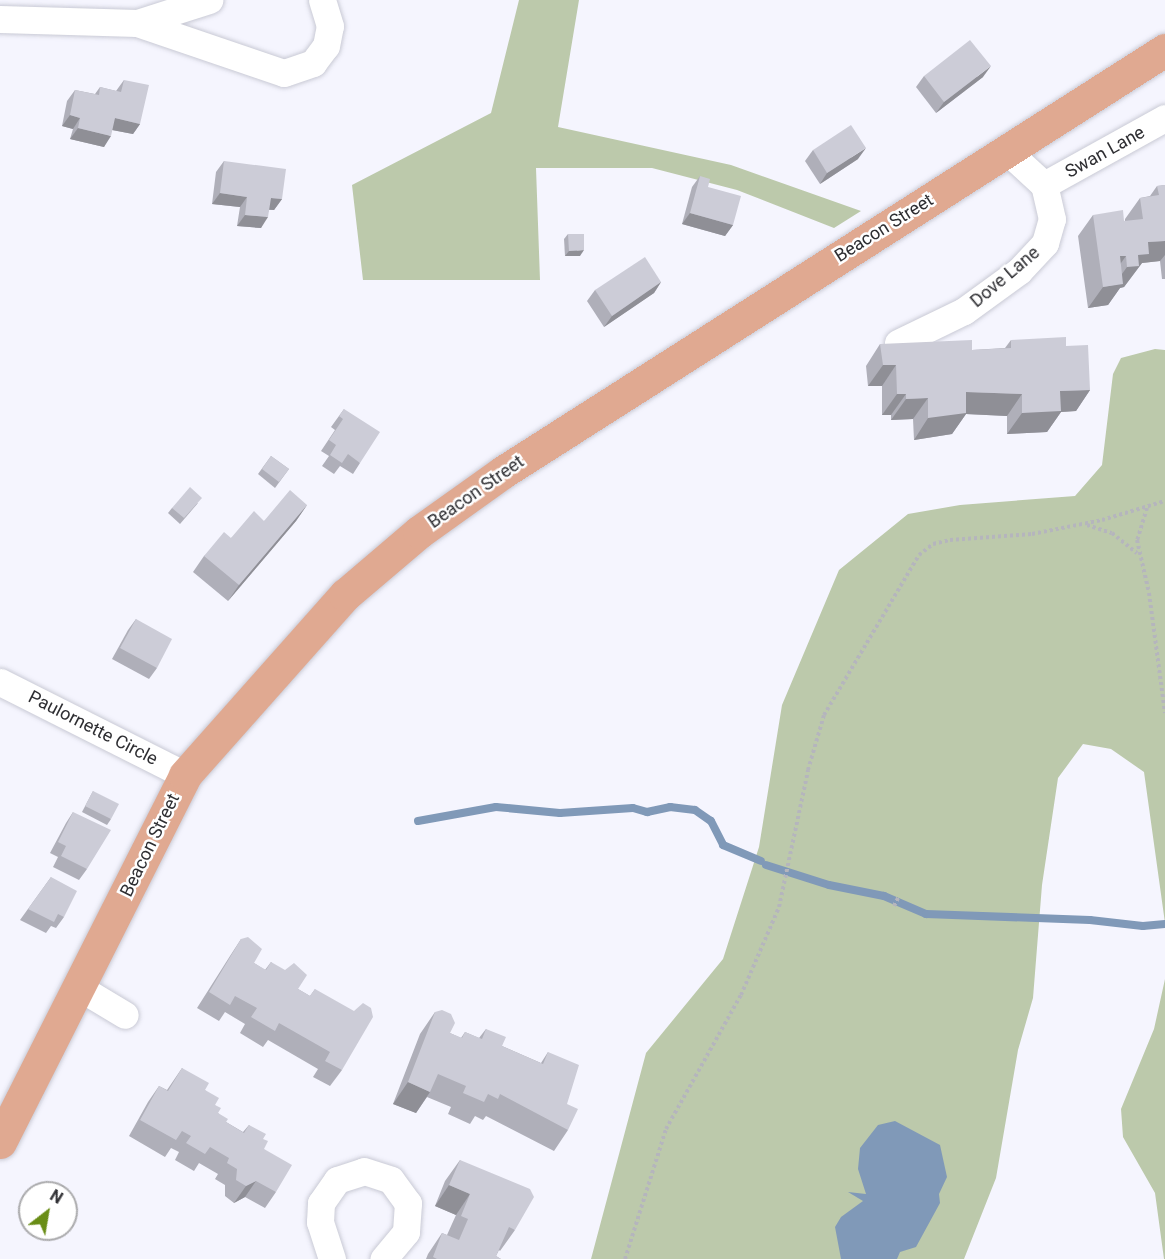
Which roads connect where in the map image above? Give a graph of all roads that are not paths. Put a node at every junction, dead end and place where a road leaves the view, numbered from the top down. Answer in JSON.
{"nodes":[{"id":1,"x":209,"y":0,"type":"edge"},
{"id":2,"x":322,"y":0,"type":"edge"},
{"id":3,"x":0,"y":19,"type":"edge"},
{"id":4,"x":137,"y":23,"type":"junction"},
{"id":5,"x":1165,"y":50,"type":"edge"},
{"id":6,"x":1165,"y":118,"type":"edge"},
{"id":7,"x":1007,"y":151,"type":"junction"},
{"id":8,"x":1044,"y":185,"type":"junction"},
{"id":9,"x":898,"y":343,"type":"edge"},
{"id":10,"x":0,"y":682,"type":"edge"},
{"id":11,"x":185,"y":775,"type":"junction"},
{"id":12,"x":80,"y":988,"type":"junction"},
{"id":13,"x":125,"y":1015,"type":"dead end"},
{"id":14,"x":0,"y":1142,"type":"edge"},
{"id":15,"x":332,"y":1259,"type":"edge"},
{"id":16,"x":383,"y":1259,"type":"edge"}],
"edges":[{"from":1,"to":4,"type":"street"},
{"from":2,"to":4,"type":"street"},
{"from":3,"to":4,"type":"street"},
{"from":5,"to":7,"type":"main road","name":"Beacon Street"},
{"from":6,"to":8,"type":"street","name":"Swan Lane"},
{"from":7,"to":8,"type":"street"},
{"from":7,"to":11,"type":"main road","name":"Beacon Street"},
{"from":8,"to":9,"type":"street","name":"Dove Lane"},
{"from":10,"to":11,"type":"street","name":"Paulornette Circle"},
{"from":11,"to":12,"type":"main road","name":"Beacon Street"},
{"from":12,"to":13,"type":"street"},
{"from":12,"to":14,"type":"main road","name":"Beacon Street"},
{"from":15,"to":16,"type":"street"}]}
